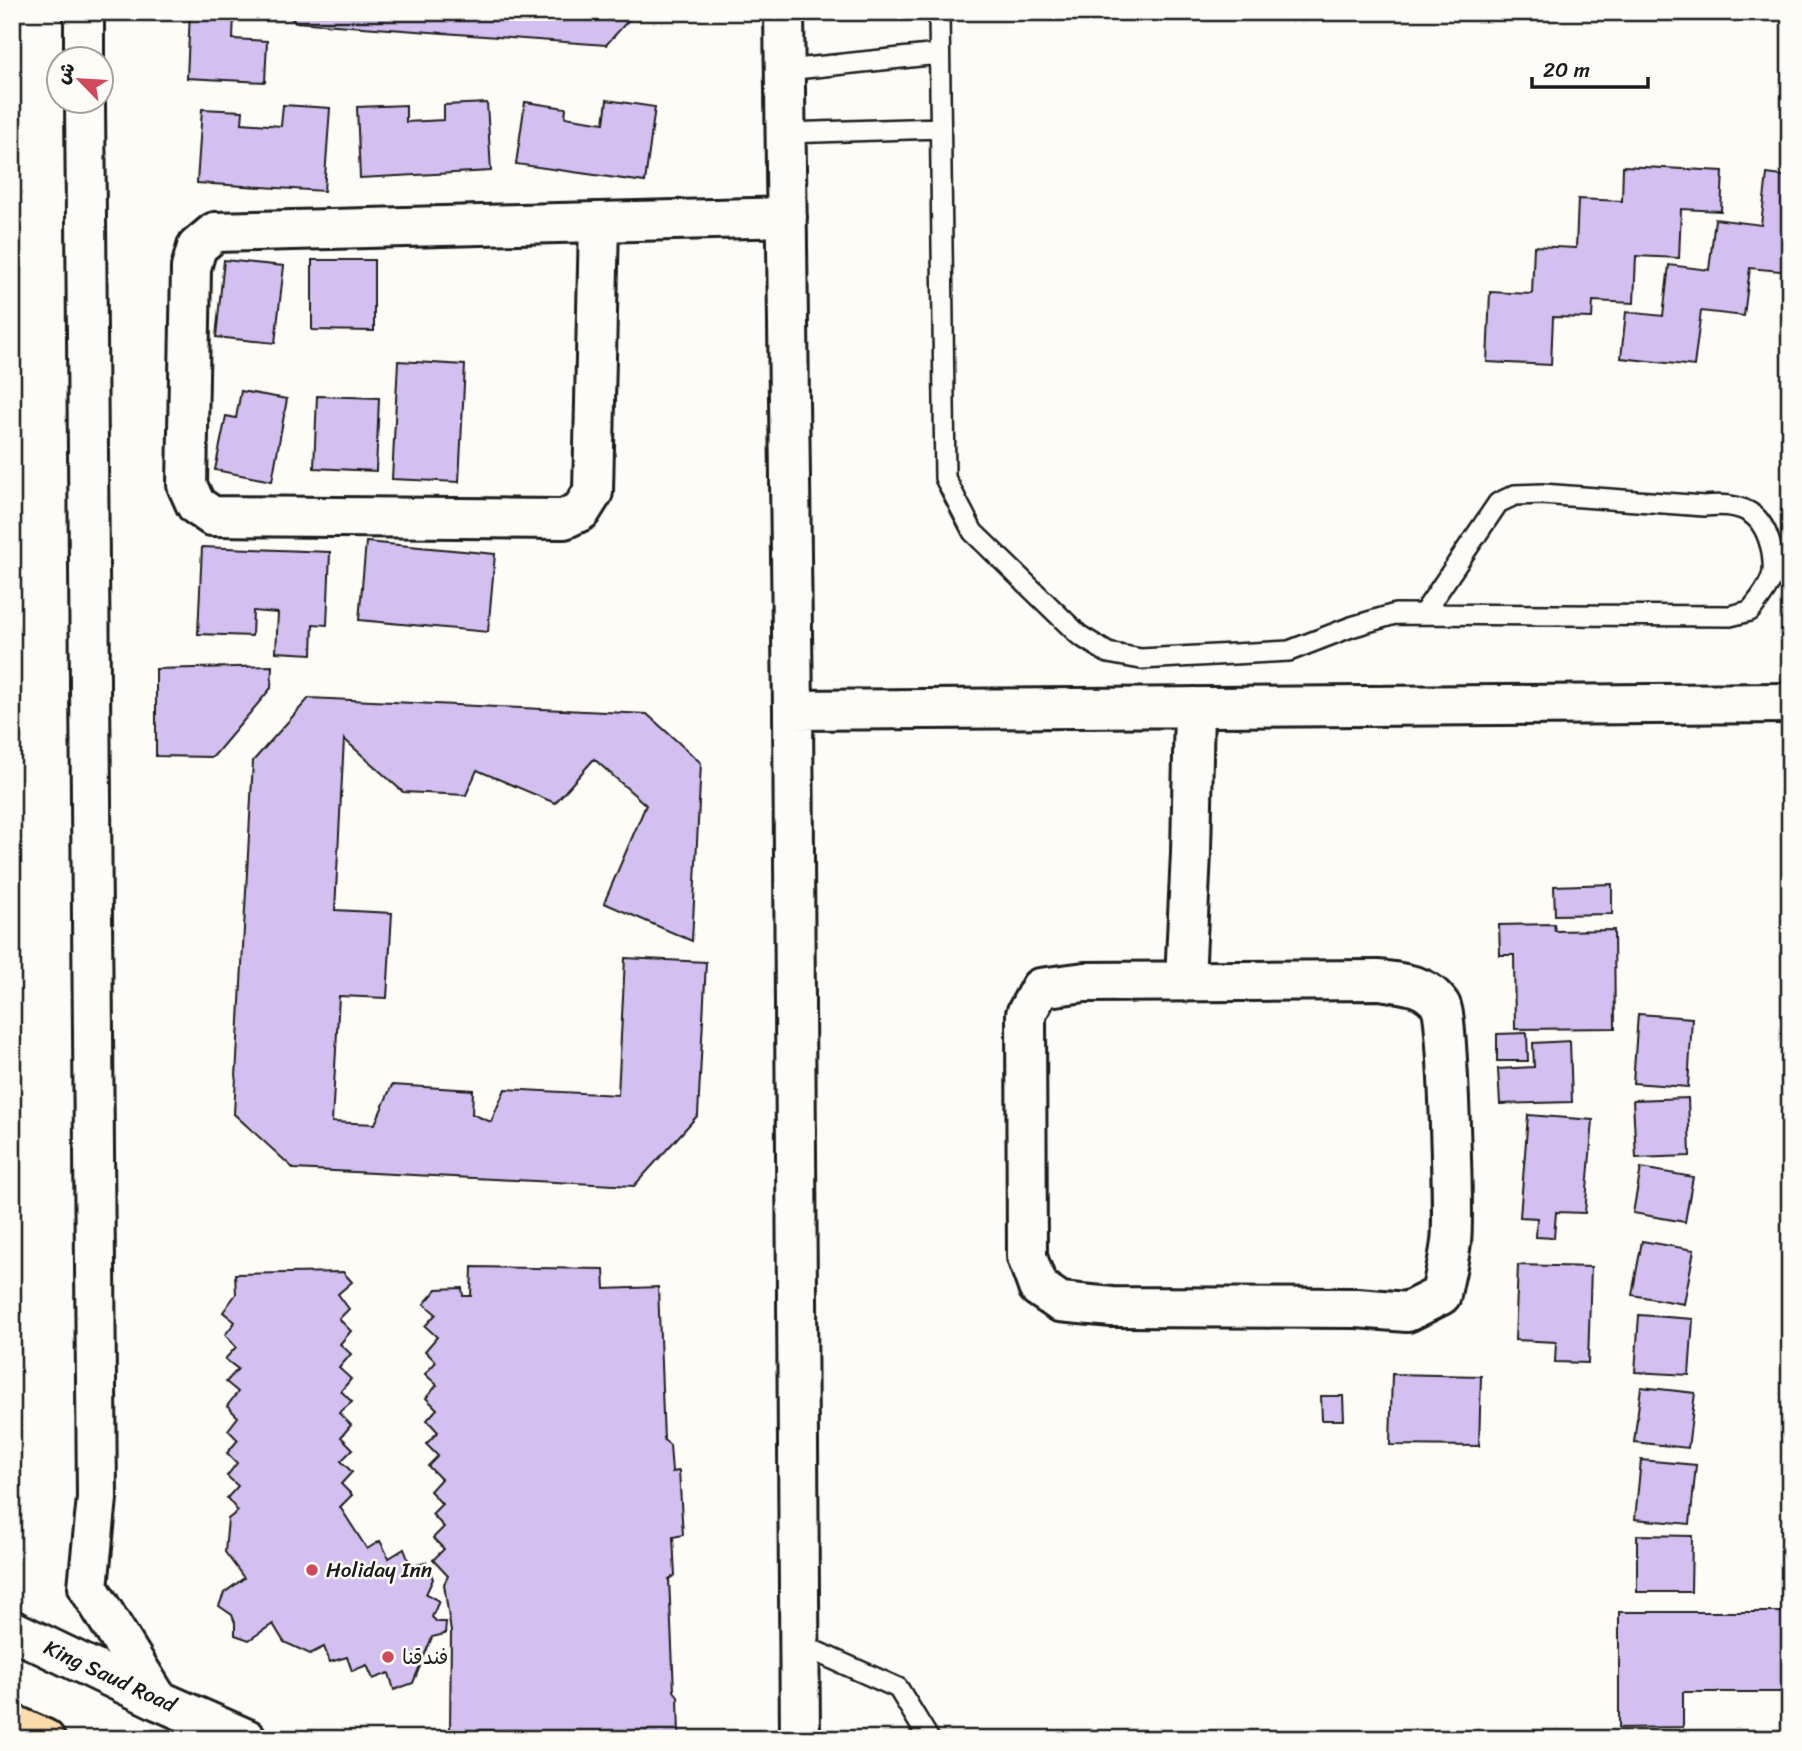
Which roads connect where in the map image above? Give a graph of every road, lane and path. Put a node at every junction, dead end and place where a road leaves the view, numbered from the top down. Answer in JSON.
{"nodes":[{"id":1,"x":84,"y":12,"type":"edge"},
{"id":2,"x":784,"y":12,"type":"edge"},
{"id":3,"x":939,"y":12,"type":"edge"},
{"id":4,"x":84,"y":46,"type":"edge"},
{"id":5,"x":939,"y":54,"type":"junction"},
{"id":6,"x":786,"y":70,"type":"junction"},
{"id":7,"x":85,"y":116,"type":"edge"},
{"id":8,"x":940,"y":128,"type":"junction"},
{"id":9,"x":786,"y":133,"type":"junction"},
{"id":10,"x":787,"y":217,"type":"junction"},
{"id":11,"x":598,"y":222,"type":"junction"},
{"id":12,"x":1423,"y":614,"type":"junction"},
{"id":13,"x":1790,"y":703,"type":"edge"},
{"id":14,"x":1194,"y":707,"type":"junction"},
{"id":15,"x":793,"y":710,"type":"junction"},
{"id":16,"x":1185,"y":981,"type":"junction"},
{"id":17,"x":12,"y":1630,"type":"edge"},
{"id":18,"x":799,"y":1644,"type":"junction"},
{"id":19,"x":158,"y":1700,"type":"junction"},
{"id":20,"x":12,"y":1724,"type":"edge"},
{"id":21,"x":45,"y":1739,"type":"edge"},
{"id":22,"x":247,"y":1739,"type":"edge"},
{"id":23,"x":800,"y":1739,"type":"edge"},
{"id":24,"x":929,"y":1739,"type":"edge"}],
"edges":[{"from":1,"to":4,"type":"street"},
{"from":2,"to":6,"type":"street"},
{"from":3,"to":5,"type":"lane"},
{"from":5,"to":6,"type":"lane"},
{"from":5,"to":8,"type":"lane"},
{"from":6,"to":9,"type":"street"},
{"from":7,"to":19,"type":"street"},
{"from":8,"to":9,"type":"lane"},
{"from":8,"to":12,"type":"lane"},
{"from":9,"to":10,"type":"street"},
{"from":10,"to":11,"type":"street"},
{"from":10,"to":15,"type":"street"},
{"from":11,"to":11,"type":"street"},
{"from":12,"to":12,"type":"lane"},
{"from":13,"to":14,"type":"street"},
{"from":14,"to":15,"type":"street"},
{"from":14,"to":16,"type":"street"},
{"from":15,"to":18,"type":"street"},
{"from":16,"to":16,"type":"street"},
{"from":17,"to":19,"type":"street","name":"King Saud Road"},
{"from":18,"to":23,"type":"street"},
{"from":18,"to":24,"type":"lane"},
{"from":19,"to":22,"type":"street","name":"King Saud Road"},
{"from":20,"to":21,"type":"main road"}]}
